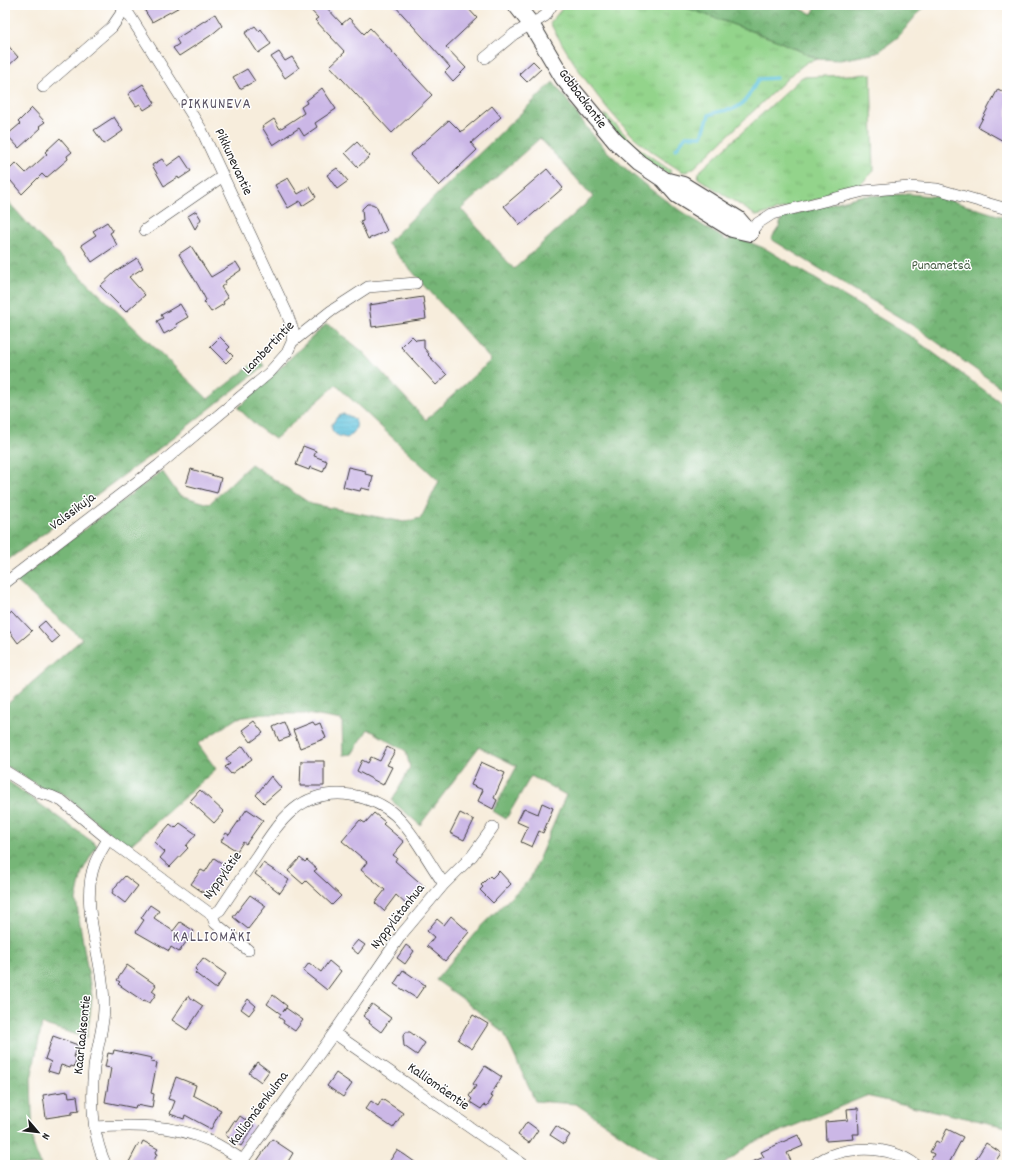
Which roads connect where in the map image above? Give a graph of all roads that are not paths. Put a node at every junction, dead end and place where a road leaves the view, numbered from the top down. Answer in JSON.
{"nodes":[{"id":1,"x":516,"y":5,"type":"edge"},
{"id":2,"x":552,"y":5,"type":"edge"},
{"id":3,"x":124,"y":6,"type":"edge"},
{"id":4,"x":531,"y":24,"type":"junction"},
{"id":5,"x":485,"y":58,"type":"dead end"},
{"id":6,"x":43,"y":87,"type":"dead end"},
{"id":7,"x":223,"y":176,"type":"junction"},
{"id":8,"x":1007,"y":209,"type":"edge"},
{"id":9,"x":145,"y":230,"type":"dead end"},
{"id":10,"x":750,"y":233,"type":"joint"},
{"id":11,"x":416,"y":283,"type":"dead end"},
{"id":12,"x":292,"y":342,"type":"junction"},
{"id":13,"x":159,"y":465,"type":"joint"},
{"id":14,"x":5,"y":583,"type":"edge"},
{"id":15,"x":5,"y":771,"type":"edge"},
{"id":16,"x":493,"y":826,"type":"dead end"},
{"id":17,"x":108,"y":839,"type":"junction"},
{"id":18,"x":444,"y":884,"type":"junction"},
{"id":19,"x":212,"y":915,"type":"junction"},
{"id":20,"x":248,"y":950,"type":"dead end"},
{"id":21,"x":334,"y":1033,"type":"junction"},
{"id":22,"x":95,"y":1128,"type":"junction"},
{"id":23,"x":246,"y":1162,"type":"edge"},
{"id":24,"x":106,"y":1165,"type":"edge"},
{"id":25,"x":524,"y":1165,"type":"edge"},
{"id":26,"x":814,"y":1165,"type":"edge"},
{"id":27,"x":916,"y":1165,"type":"edge"}],
"edges":[{"from":1,"to":4,"type":"street","name":"Gobbackantie"},
{"from":2,"to":4,"type":"street"},
{"from":3,"to":6,"type":"street"},
{"from":3,"to":7,"type":"street","name":"Pikkunevantie"},
{"from":4,"to":5,"type":"street"},
{"from":4,"to":10,"type":"street","name":"Gobbackantie"},
{"from":7,"to":9,"type":"street"},
{"from":7,"to":12,"type":"street","name":"Pikkunevantie"},
{"from":8,"to":10,"type":"street"},
{"from":11,"to":12,"type":"street","name":"Lambertintie"},
{"from":12,"to":13,"type":"street","name":"Lambertintie"},
{"from":13,"to":14,"type":"street","name":"Valssikuja"},
{"from":15,"to":17,"type":"street","name":"Nyppylätie"},
{"from":16,"to":18,"type":"street","name":"Nyppylätanhua"},
{"from":17,"to":19,"type":"street","name":"Nyppylätie"},
{"from":17,"to":22,"type":"street","name":"Kaarlaaksontie"},
{"from":18,"to":19,"type":"street","name":"Nyppylätie"},
{"from":18,"to":21,"type":"street","name":"Nyppylätanhua"},
{"from":19,"to":20,"type":"street"},
{"from":21,"to":23,"type":"street","name":"Kalliomäenkulma"},
{"from":21,"to":25,"type":"street","name":"Kalliomäentie"},
{"from":22,"to":23,"type":"street","name":"Kalliomäenkulma"},
{"from":22,"to":24,"type":"street","name":"Kaarlaaksontie"},
{"from":26,"to":27,"type":"street"}]}
